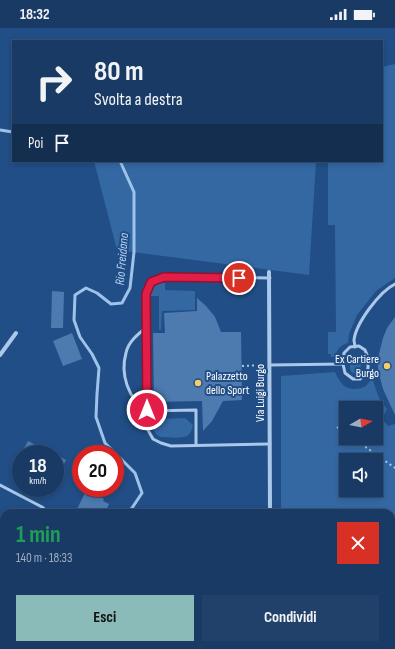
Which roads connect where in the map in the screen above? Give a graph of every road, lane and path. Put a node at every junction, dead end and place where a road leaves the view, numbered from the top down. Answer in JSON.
{"nodes":[{"id":1,"x":270,"y":272,"type":"dead end"},
{"id":2,"x":270,"y":278,"type":"junction"},
{"id":3,"x":395,"y":284,"type":"edge"},
{"id":4,"x":147,"y":327,"type":"junction"},
{"id":5,"x":16,"y":333,"type":"dead end"},
{"id":6,"x":355,"y":347,"type":"junction"},
{"id":7,"x":0,"y":355,"type":"edge"},
{"id":8,"x":343,"y":364,"type":"junction"},
{"id":9,"x":270,"y":365,"type":"junction"},
{"id":10,"x":242,"y":366,"type":"dead end"},
{"id":11,"x":147,"y":410,"type":"junction"},
{"id":12,"x":270,"y":444,"type":"junction"},
{"id":13,"x":196,"y":445,"type":"junction"},
{"id":14,"x":363,"y":445,"type":"edge"},
{"id":15,"x":395,"y":468,"type":"edge"},
{"id":16,"x":0,"y":485,"type":"edge"},
{"id":17,"x":44,"y":509,"type":"edge"},
{"id":18,"x":270,"y":509,"type":"edge"}],
"edges":[{"from":1,"to":2,"type":"street","name":"Via Luigi Burgo"},
{"from":2,"to":4,"type":"lane"},
{"from":2,"to":9,"type":"street","name":"Via Luigi Burgo"},
{"from":3,"to":6,"type":"lane"},
{"from":4,"to":11,"type":"lane"},
{"from":4,"to":11,"type":"lane"},
{"from":5,"to":7,"type":"street"},
{"from":6,"to":8,"type":"lane"},
{"from":6,"to":8,"type":"lane"},
{"from":8,"to":9,"type":"lane"},
{"from":9,"to":10,"type":"path"},
{"from":9,"to":12,"type":"street","name":"Via Luigi Burgo"},
{"from":11,"to":13,"type":"lane"},
{"from":11,"to":13,"type":"lane"},
{"from":12,"to":13,"type":"lane"},
{"from":12,"to":18,"type":"street","name":"Via Luigi Burgo"},
{"from":14,"to":15,"type":"path"},
{"from":16,"to":17,"type":"lane"}]}
